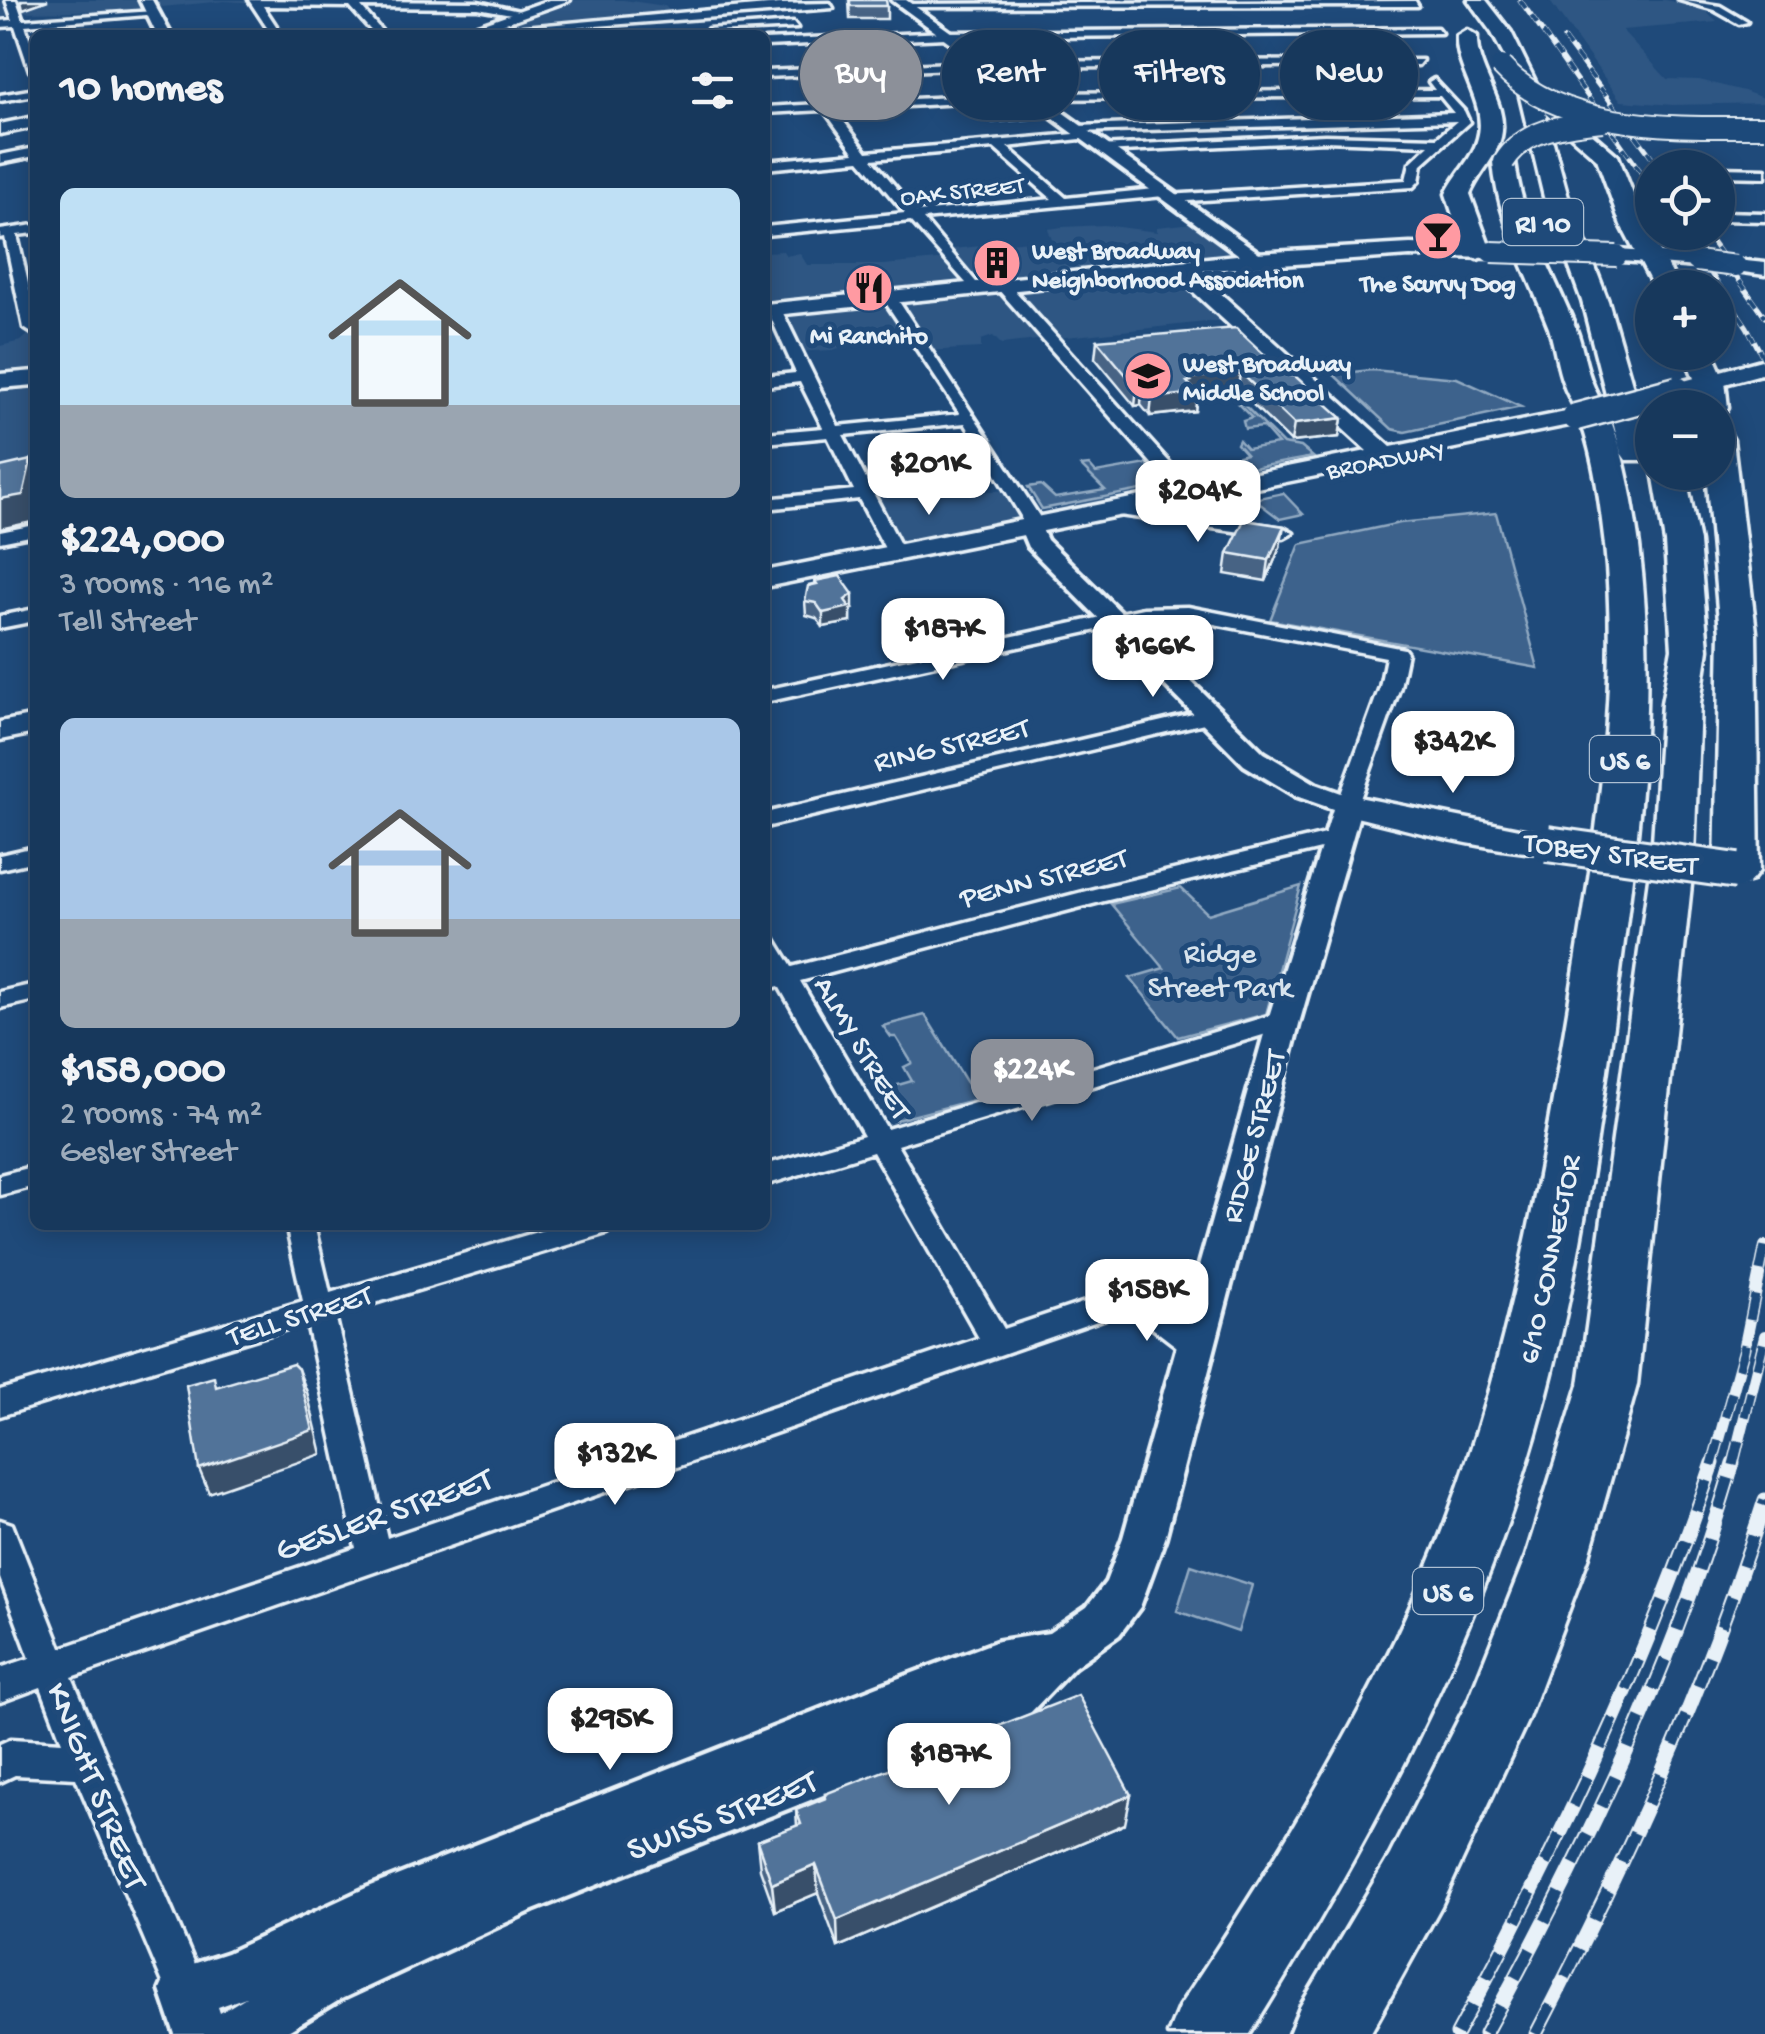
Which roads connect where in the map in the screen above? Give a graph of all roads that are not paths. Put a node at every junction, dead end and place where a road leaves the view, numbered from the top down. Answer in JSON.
{"nodes":[{"id":1,"x":11,"y":0,"type":"edge"},
{"id":2,"x":146,"y":0,"type":"edge"},
{"id":3,"x":563,"y":0,"type":"edge"},
{"id":4,"x":707,"y":0,"type":"edge"},
{"id":5,"x":1488,"y":0,"type":"edge"},
{"id":6,"x":1684,"y":0,"type":"edge"},
{"id":7,"x":255,"y":2,"type":"edge"},
{"id":8,"x":1414,"y":2,"type":"edge"},
{"id":9,"x":1216,"y":3,"type":"edge"},
{"id":10,"x":353,"y":4,"type":"junction"},
{"id":11,"x":903,"y":4,"type":"edge"},
{"id":12,"x":830,"y":6,"type":"dead end"},
{"id":13,"x":779,"y":7,"type":"junction"},
{"id":14,"x":523,"y":13,"type":"junction"},
{"id":15,"x":154,"y":14,"type":"junction"},
{"id":16,"x":1465,"y":14,"type":"edge"},
{"id":17,"x":927,"y":20,"type":"junction"},
{"id":18,"x":898,"y":21,"type":"dead end"},
{"id":19,"x":1742,"y":22,"type":"dead end"},
{"id":20,"x":0,"y":24,"type":"edge"},
{"id":21,"x":19,"y":24,"type":"junction"},
{"id":22,"x":806,"y":25,"type":"dead end"},
{"id":23,"x":702,"y":29,"type":"dead end"},
{"id":24,"x":162,"y":30,"type":"edge"},
{"id":25,"x":275,"y":30,"type":"edge"},
{"id":26,"x":376,"y":30,"type":"edge"},
{"id":27,"x":472,"y":30,"type":"edge"},
{"id":28,"x":507,"y":30,"type":"edge"},
{"id":29,"x":1233,"y":30,"type":"edge"},
{"id":30,"x":942,"y":32,"type":"edge"},
{"id":31,"x":1260,"y":34,"type":"edge"},
{"id":32,"x":942,"y":35,"type":"edge"},
{"id":33,"x":1432,"y":41,"type":"junction"},
{"id":34,"x":795,"y":42,"type":"junction"},
{"id":35,"x":770,"y":43,"type":"edge"},
{"id":36,"x":28,"y":51,"type":"edge"},
{"id":37,"x":800,"y":53,"type":"edge"},
{"id":38,"x":1418,"y":62,"type":"joint"},
{"id":39,"x":800,"y":72,"type":"edge"},
{"id":40,"x":770,"y":74,"type":"edge"},
{"id":41,"x":1260,"y":74,"type":"edge"},
{"id":42,"x":1528,"y":86,"type":"junction"},
{"id":43,"x":30,"y":93,"type":"edge"},
{"id":44,"x":1443,"y":93,"type":"junction"},
{"id":45,"x":1273,"y":94,"type":"junction"},
{"id":46,"x":1079,"y":96,"type":"edge"},
{"id":47,"x":0,"y":98,"type":"edge"},
{"id":48,"x":800,"y":108,"type":"edge"},
{"id":49,"x":770,"y":110,"type":"edge"},
{"id":50,"x":1462,"y":116,"type":"junction"},
{"id":51,"x":836,"y":120,"type":"edge"},
{"id":52,"x":1065,"y":120,"type":"edge"},
{"id":53,"x":1290,"y":122,"type":"junction"},
{"id":54,"x":30,"y":123,"type":"edge"},
{"id":55,"x":1765,"y":123,"type":"edge"},
{"id":56,"x":0,"y":128,"type":"edge"},
{"id":57,"x":1082,"y":132,"type":"junction"},
{"id":58,"x":1678,"y":133,"type":"dead end"},
{"id":59,"x":918,"y":138,"type":"dead end"},
{"id":60,"x":1439,"y":142,"type":"junction"},
{"id":61,"x":997,"y":144,"type":"junction"},
{"id":62,"x":1103,"y":148,"type":"junction"},
{"id":63,"x":929,"y":150,"type":"junction"},
{"id":64,"x":30,"y":153,"type":"edge"},
{"id":65,"x":865,"y":156,"type":"junction"},
{"id":66,"x":0,"y":159,"type":"edge"},
{"id":67,"x":770,"y":165,"type":"edge"},
{"id":68,"x":1735,"y":172,"type":"edge"},
{"id":69,"x":1765,"y":173,"type":"edge"},
{"id":70,"x":1168,"y":195,"type":"junction"},
{"id":71,"x":1063,"y":202,"type":"junction"},
{"id":72,"x":916,"y":216,"type":"junction"},
{"id":73,"x":1735,"y":216,"type":"edge"},
{"id":74,"x":1765,"y":217,"type":"edge"},
{"id":75,"x":30,"y":230,"type":"edge"},
{"id":76,"x":770,"y":231,"type":"edge"},
{"id":77,"x":5,"y":233,"type":"edge"},
{"id":78,"x":1485,"y":252,"type":"junction"},
{"id":79,"x":1650,"y":258,"type":"junction"},
{"id":80,"x":1256,"y":259,"type":"junction"},
{"id":81,"x":1180,"y":268,"type":"junction"},
{"id":82,"x":1765,"y":269,"type":"edge"},
{"id":83,"x":1657,"y":270,"type":"edge"},
{"id":84,"x":1002,"y":284,"type":"junction"},
{"id":85,"x":974,"y":288,"type":"junction"},
{"id":86,"x":888,"y":296,"type":"junction"},
{"id":87,"x":770,"y":309,"type":"edge"},
{"id":88,"x":30,"y":321,"type":"edge"},
{"id":89,"x":1763,"y":367,"type":"edge"},
{"id":90,"x":805,"y":377,"type":"junction"},
{"id":91,"x":30,"y":378,"type":"edge"},
{"id":92,"x":770,"y":380,"type":"edge"},
{"id":93,"x":0,"y":381,"type":"edge"},
{"id":94,"x":1720,"y":390,"type":"edge"},
{"id":95,"x":1635,"y":403,"type":"edge"},
{"id":96,"x":1595,"y":416,"type":"edge"},
{"id":97,"x":970,"y":418,"type":"junction"},
{"id":98,"x":834,"y":432,"type":"junction"},
{"id":99,"x":770,"y":438,"type":"edge"},
{"id":100,"x":1388,"y":457,"type":"junction"},
{"id":101,"x":1672,"y":490,"type":"edge"},
{"id":102,"x":1688,"y":490,"type":"edge"},
{"id":103,"x":1724,"y":490,"type":"edge"},
{"id":104,"x":864,"y":494,"type":"junction"},
{"id":105,"x":1190,"y":496,"type":"junction"},
{"id":106,"x":770,"y":503,"type":"edge"},
{"id":107,"x":1118,"y":510,"type":"junction"},
{"id":108,"x":1031,"y":528,"type":"junction"},
{"id":109,"x":30,"y":531,"type":"edge"},
{"id":110,"x":1284,"y":533,"type":"edge"},
{"id":111,"x":0,"y":537,"type":"edge"},
{"id":112,"x":896,"y":554,"type":"junction"},
{"id":113,"x":770,"y":579,"type":"edge"},
{"id":114,"x":30,"y":616,"type":"edge"},
{"id":115,"x":1122,"y":617,"type":"junction"},
{"id":116,"x":0,"y":622,"type":"edge"},
{"id":117,"x":1739,"y":658,"type":"junction"},
{"id":118,"x":770,"y":695,"type":"edge"},
{"id":119,"x":1681,"y":703,"type":"junction"},
{"id":120,"x":1210,"y":716,"type":"junction"},
{"id":121,"x":30,"y":725,"type":"edge"},
{"id":122,"x":0,"y":731,"type":"edge"},
{"id":123,"x":770,"y":819,"type":"edge"},
{"id":124,"x":1343,"y":822,"type":"junction"},
{"id":125,"x":30,"y":855,"type":"edge"},
{"id":126,"x":0,"y":862,"type":"edge"},
{"id":127,"x":1751,"y":874,"type":"edge"},
{"id":128,"x":775,"y":980,"type":"edge"},
{"id":129,"x":30,"y":993,"type":"edge"},
{"id":130,"x":0,"y":1000,"type":"edge"},
{"id":131,"x":1284,"y":1020,"type":"junction"},
{"id":132,"x":882,"y":1140,"type":"junction"},
{"id":133,"x":770,"y":1174,"type":"edge"},
{"id":134,"x":30,"y":1177,"type":"edge"},
{"id":135,"x":0,"y":1185,"type":"edge"},
{"id":136,"x":301,"y":1230,"type":"edge"},
{"id":137,"x":581,"y":1230,"type":"edge"},
{"id":138,"x":1214,"y":1277,"type":"junction"},
{"id":139,"x":1132,"y":1297,"type":"junction"},
{"id":140,"x":317,"y":1309,"type":"junction"},
{"id":141,"x":998,"y":1344,"type":"junction"},
{"id":142,"x":1196,"y":1344,"type":"junction"},
{"id":143,"x":0,"y":1403,"type":"edge"},
{"id":144,"x":0,"y":1534,"type":"edge"},
{"id":145,"x":375,"y":1557,"type":"junction"},
{"id":146,"x":1058,"y":1652,"type":"junction"},
{"id":147,"x":53,"y":1668,"type":"junction"},
{"id":148,"x":0,"y":1686,"type":"edge"},
{"id":149,"x":87,"y":1761,"type":"junction"},
{"id":150,"x":0,"y":1764,"type":"edge"},
{"id":151,"x":193,"y":2012,"type":"edge"},
{"id":152,"x":234,"y":2034,"type":"edge"},
{"id":153,"x":1206,"y":2034,"type":"edge"},
{"id":154,"x":1327,"y":2034,"type":"edge"}],
"edges":[{"from":1,"to":21,"type":"street"},
{"from":2,"to":15,"type":"street"},
{"from":3,"to":14,"type":"main road"},
{"from":4,"to":13,"type":"street"},
{"from":5,"to":55,"type":"highway"},
{"from":6,"to":19,"type":"street"},
{"from":7,"to":10,"type":"street"},
{"from":7,"to":25,"type":"street"},
{"from":8,"to":9,"type":"street"},
{"from":8,"to":33,"type":"street"},
{"from":9,"to":11,"type":"street"},
{"from":9,"to":29,"type":"street"},
{"from":10,"to":14,"type":"street"},
{"from":10,"to":26,"type":"street"},
{"from":11,"to":17,"type":"street"},
{"from":12,"to":13,"type":"street"},
{"from":13,"to":28,"type":"street"},
{"from":14,"to":27,"type":"main road"},
{"from":15,"to":21,"type":"street"},
{"from":15,"to":24,"type":"street"},
{"from":16,"to":42,"type":"highway","number":"RI 10"},
{"from":16,"to":55,"type":"highway","bridge":true},
{"from":16,"to":78,"type":"highway"},
{"from":16,"to":96,"type":"highway","number":"RI 10"},
{"from":17,"to":18,"type":"street"},
{"from":17,"to":30,"type":"street"},
{"from":20,"to":21,"type":"street"},
{"from":21,"to":36,"type":"street"},
{"from":22,"to":23,"type":"street"},
{"from":31,"to":33,"type":"street"},
{"from":32,"to":34,"type":"street"},
{"from":33,"to":38,"type":"street"},
{"from":34,"to":35,"type":"street"},
{"from":34,"to":37,"type":"street"},
{"from":38,"to":44,"type":"street"},
{"from":39,"to":40,"type":"street"},
{"from":41,"to":45,"type":"street"},
{"from":42,"to":79,"type":"highway"},
{"from":42,"to":119,"type":"highway","number":"RI 10"},
{"from":43,"to":47,"type":"street"},
{"from":44,"to":45,"type":"street"},
{"from":44,"to":50,"type":"street"},
{"from":45,"to":46,"type":"street"},
{"from":45,"to":53,"type":"street"},
{"from":48,"to":49,"type":"street"},
{"from":50,"to":53,"type":"street"},
{"from":50,"to":60,"type":"street"},
{"from":51,"to":65,"type":"street"},
{"from":52,"to":57,"type":"street"},
{"from":53,"to":57,"type":"street"},
{"from":54,"to":56,"type":"main road"},
{"from":55,"to":58,"type":"street"},
{"from":55,"to":96,"type":"highway","number":"US 6","bridge":true},
{"from":55,"to":96,"type":"highway","bridge":true},
{"from":57,"to":61,"type":"street"},
{"from":57,"to":62,"type":"street"},
{"from":59,"to":63,"type":"street"},
{"from":60,"to":62,"type":"street"},
{"from":60,"to":70,"type":"street","name":"OAK STREET"},
{"from":61,"to":63,"type":"street"},
{"from":61,"to":71,"type":"street"},
{"from":62,"to":70,"type":"street"},
{"from":63,"to":65,"type":"street"},
{"from":64,"to":66,"type":"street"},
{"from":65,"to":67,"type":"street"},
{"from":65,"to":72,"type":"street"},
{"from":68,"to":69,"type":"street"},
{"from":70,"to":71,"type":"street","name":"OAK STREET"},
{"from":70,"to":80,"type":"street"},
{"from":71,"to":72,"type":"street","name":"OAK STREET"},
{"from":72,"to":76,"type":"street","name":"OAK STREET"},
{"from":72,"to":85,"type":"street"},
{"from":73,"to":74,"type":"street"},
{"from":75,"to":77,"type":"street"},
{"from":77,"to":88,"type":"street"},
{"from":78,"to":79,"type":"main road","bridge":true},
{"from":78,"to":80,"type":"main road"},
{"from":79,"to":82,"type":"main road","bridge":true},
{"from":79,"to":83,"type":"highway"},
{"from":80,"to":81,"type":"main road"},
{"from":81,"to":84,"type":"main road"},
{"from":81,"to":100,"type":"main road"},
{"from":84,"to":85,"type":"main road"},
{"from":84,"to":105,"type":"street"},
{"from":85,"to":86,"type":"main road"},
{"from":86,"to":87,"type":"main road"},
{"from":86,"to":97,"type":"street","name":"TOBEY STREET"},
{"from":87,"to":90,"type":"street"},
{"from":89,"to":94,"type":"main road","name":"BROADWAY"},
{"from":90,"to":92,"type":"street"},
{"from":90,"to":98,"type":"street"},
{"from":91,"to":93,"type":"main road"},
{"from":95,"to":96,"type":"main road","name":"BROADWAY","bridge":true},
{"from":96,"to":100,"type":"main road","name":"BROADWAY"},
{"from":96,"to":153,"type":"highway","name":"6/10 CONNECTOR","number":"US 6"},
{"from":97,"to":98,"type":"street"},
{"from":97,"to":108,"type":"street","name":"TOBEY STREET"},
{"from":98,"to":99,"type":"street"},
{"from":98,"to":104,"type":"street"},
{"from":100,"to":105,"type":"main road","name":"BROADWAY"},
{"from":101,"to":119,"type":"highway","number":"US 6"},
{"from":102,"to":117,"type":"highway"},
{"from":103,"to":117,"type":"highway"},
{"from":104,"to":106,"type":"street"},
{"from":104,"to":112,"type":"street"},
{"from":105,"to":107,"type":"main road","name":"BROADWAY"},
{"from":107,"to":108,"type":"main road","name":"BROADWAY"},
{"from":107,"to":110,"type":"street"},
{"from":108,"to":112,"type":"main road","name":"BROADWAY"},
{"from":108,"to":115,"type":"street","name":"TOBEY STREET"},
{"from":109,"to":111,"type":"street"},
{"from":112,"to":113,"type":"main road","name":"BROADWAY"},
{"from":114,"to":116,"type":"street"},
{"from":115,"to":118,"type":"street"},
{"from":115,"to":120,"type":"street","name":"TOBEY STREET"},
{"from":115,"to":124,"type":"street","name":"RIDGE STREET"},
{"from":117,"to":127,"type":"highway"},
{"from":119,"to":154,"type":"highway","number":"US 6"},
{"from":120,"to":123,"type":"street","name":"RING STREET"},
{"from":120,"to":124,"type":"street","name":"TOBEY STREET"},
{"from":121,"to":122,"type":"main road"},
{"from":124,"to":127,"type":"main road","name":"TOBEY STREET","bridge":true},
{"from":124,"to":128,"type":"street","name":"PENN STREET"},
{"from":124,"to":131,"type":"street","name":"RIDGE STREET"},
{"from":125,"to":126,"type":"street"},
{"from":128,"to":132,"type":"street","name":"ALMY STREET"},
{"from":129,"to":130,"type":"street"},
{"from":131,"to":132,"type":"street"},
{"from":131,"to":138,"type":"street","name":"RIDGE STREET"},
{"from":132,"to":133,"type":"street"},
{"from":132,"to":141,"type":"street","name":"ALMY STREET"},
{"from":134,"to":135,"type":"street"},
{"from":136,"to":140,"type":"street"},
{"from":137,"to":140,"type":"street","name":"TELL STREET"},
{"from":138,"to":139,"type":"street","name":"GESLER STREET"},
{"from":138,"to":142,"type":"street","name":"RIDGE STREET"},
{"from":139,"to":141,"type":"street","name":"GESLER STREET"},
{"from":139,"to":142,"type":"street"},
{"from":140,"to":143,"type":"street","name":"TELL STREET"},
{"from":140,"to":145,"type":"street"},
{"from":141,"to":145,"type":"street","name":"GESLER STREET"},
{"from":142,"to":146,"type":"street","name":"RIDGE STREET"},
{"from":144,"to":147,"type":"street","name":"KNIGHT STREET"},
{"from":145,"to":147,"type":"street","name":"GESLER STREET"},
{"from":146,"to":151,"type":"street","name":"SWISS STREET"},
{"from":146,"to":152,"type":"street","name":"SWISS STREET"},
{"from":147,"to":148,"type":"street","name":"GESLER STREET"},
{"from":147,"to":149,"type":"street","name":"KNIGHT STREET"},
{"from":149,"to":150,"type":"street"},
{"from":149,"to":151,"type":"street","name":"KNIGHT STREET"}]}
